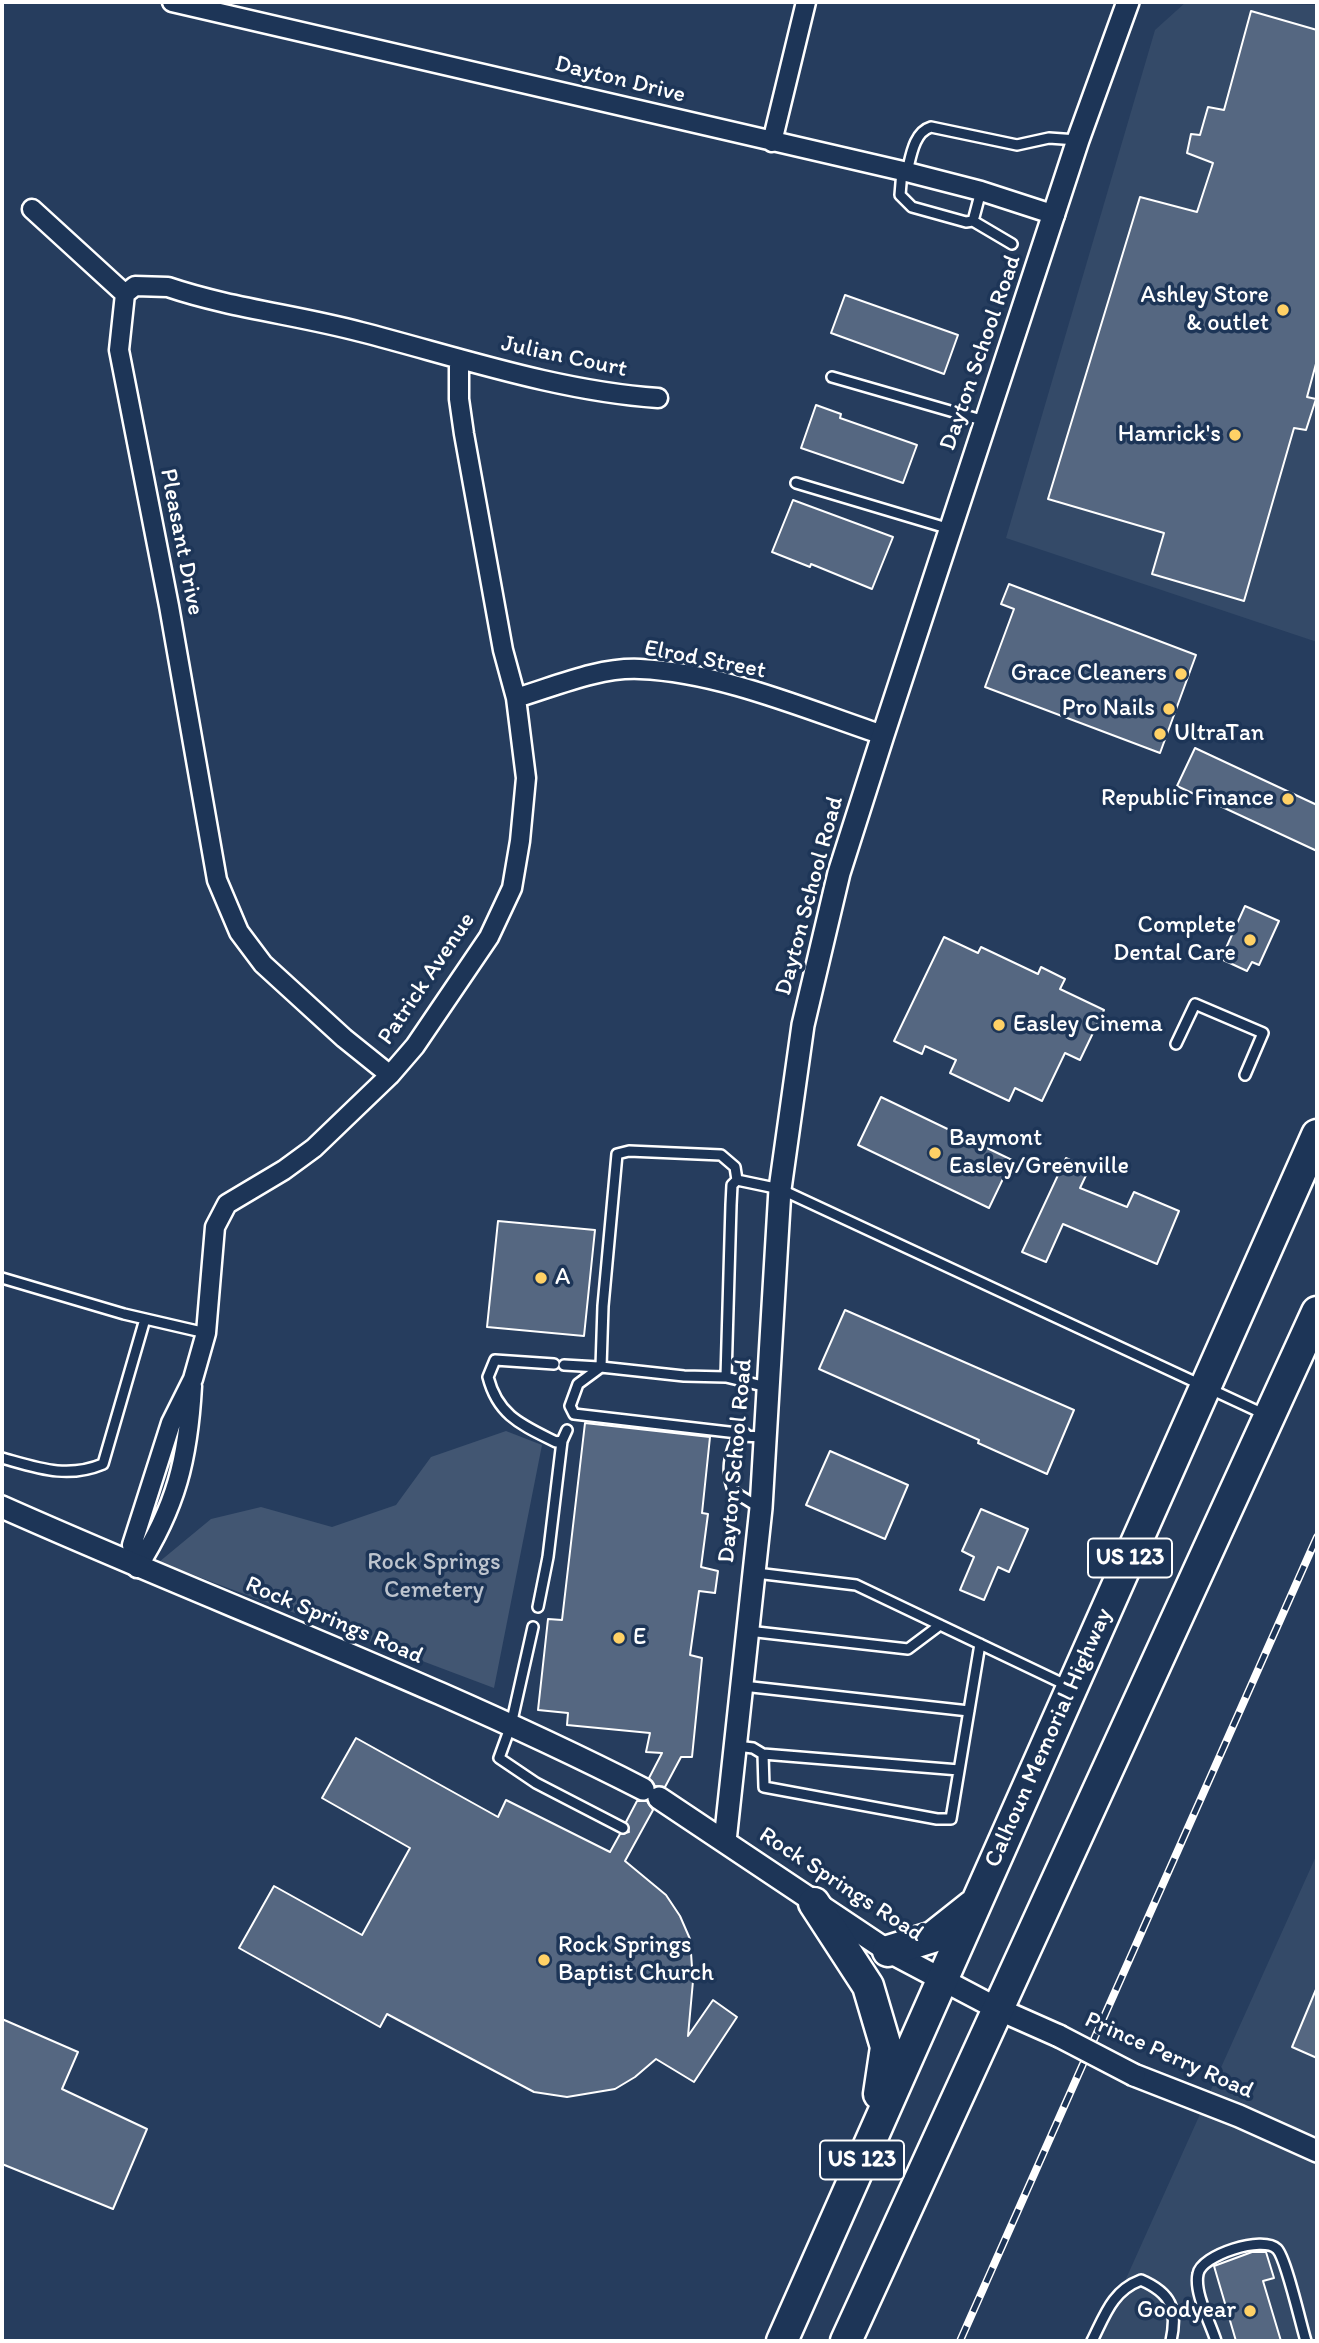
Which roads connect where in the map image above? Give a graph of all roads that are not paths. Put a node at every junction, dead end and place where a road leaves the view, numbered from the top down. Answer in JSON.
{"nodes":[{"id":1,"x":172,"y":2,"type":"edge"},
{"id":2,"x":806,"y":2,"type":"edge"},
{"id":3,"x":1128,"y":2,"type":"edge"},
{"id":4,"x":1078,"y":140,"type":"junction"},
{"id":5,"x":772,"y":142,"type":"junction"},
{"id":6,"x":905,"y":171,"type":"junction"},
{"id":7,"x":981,"y":191,"type":"junction"},
{"id":8,"x":32,"y":209,"type":"dead end"},
{"id":9,"x":1055,"y":215,"type":"junction"},
{"id":10,"x":973,"y":221,"type":"junction"},
{"id":11,"x":1012,"y":244,"type":"dead end"},
{"id":12,"x":125,"y":294,"type":"junction"},
{"id":13,"x":459,"y":360,"type":"junction"},
{"id":14,"x":832,"y":377,"type":"dead end"},
{"id":15,"x":658,"y":398,"type":"dead end"},
{"id":16,"x":985,"y":421,"type":"junction"},
{"id":17,"x":796,"y":483,"type":"dead end"},
{"id":18,"x":950,"y":529,"type":"junction"},
{"id":19,"x":516,"y":698,"type":"junction"},
{"id":20,"x":883,"y":735,"type":"junction"},
{"id":21,"x":1176,"y":1044,"type":"dead end"},
{"id":22,"x":1245,"y":1074,"type":"dead end"},
{"id":23,"x":390,"y":1075,"type":"junction"},
{"id":24,"x":1317,"y":1135,"type":"edge"},
{"id":25,"x":737,"y":1180,"type":"junction"},
{"id":26,"x":780,"y":1189,"type":"junction"},
{"id":27,"x":2,"y":1278,"type":"edge"},
{"id":28,"x":1317,"y":1312,"type":"edge"},
{"id":29,"x":145,"y":1318,"type":"junction"},
{"id":30,"x":206,"y":1333,"type":"junction"},
{"id":31,"x":601,"y":1367,"type":"junction"},
{"id":32,"x":726,"y":1377,"type":"junction"},
{"id":33,"x":193,"y":1380,"type":"junction"},
{"id":34,"x":768,"y":1387,"type":"junction"},
{"id":35,"x":1208,"y":1387,"type":"junction"},
{"id":36,"x":1270,"y":1417,"type":"junction"},
{"id":37,"x":571,"y":1422,"type":"junction"},
{"id":38,"x":756,"y":1436,"type":"junction"},
{"id":39,"x":559,"y":1441,"type":"junction"},
{"id":40,"x":2,"y":1458,"type":"edge"},
{"id":41,"x":2,"y":1507,"type":"edge"},
{"id":42,"x":761,"y":1508,"type":"junction"},
{"id":43,"x":137,"y":1568,"type":"junction"},
{"id":44,"x":754,"y":1573,"type":"junction"},
{"id":45,"x":538,"y":1607,"type":"dead end"},
{"id":46,"x":940,"y":1625,"type":"junction"},
{"id":47,"x":533,"y":1627,"type":"dead end"},
{"id":48,"x":748,"y":1631,"type":"junction"},
{"id":49,"x":980,"y":1644,"type":"junction"},
{"id":50,"x":743,"y":1686,"type":"junction"},
{"id":51,"x":1072,"y":1688,"type":"junction"},
{"id":52,"x":969,"y":1711,"type":"junction"},
{"id":53,"x":511,"y":1724,"type":"junction"},
{"id":54,"x":737,"y":1746,"type":"junction"},
{"id":55,"x":763,"y":1754,"type":"junction"},
{"id":56,"x":959,"y":1770,"type":"junction"},
{"id":57,"x":623,"y":1828,"type":"dead end"},
{"id":58,"x":725,"y":1841,"type":"junction"},
{"id":59,"x":814,"y":1903,"type":"junction"},
{"id":60,"x":975,"y":1904,"type":"junction"},
{"id":61,"x":888,"y":1951,"type":"junction"},
{"id":62,"x":941,"y":1979,"type":"junction"},
{"id":63,"x":998,"y":2010,"type":"junction"},
{"id":64,"x":874,"y":2133,"type":"junction"},
{"id":65,"x":1317,"y":2151,"type":"edge"},
{"id":66,"x":782,"y":2341,"type":"edge"},
{"id":67,"x":846,"y":2341,"type":"edge"},
{"id":68,"x":1092,"y":2341,"type":"edge"},
{"id":69,"x":1171,"y":2341,"type":"edge"},
{"id":70,"x":1216,"y":2341,"type":"edge"},
{"id":71,"x":1306,"y":2341,"type":"edge"}],
"edges":[{"from":1,"to":5,"type":"street","name":"Dayton Drive"},
{"from":2,"to":5,"type":"street"},
{"from":3,"to":4,"type":"street","name":"Dayton School Road"},
{"from":4,"to":6,"type":"lane"},
{"from":4,"to":9,"type":"street","name":"Dayton School Road"},
{"from":5,"to":6,"type":"street","name":"Dayton Drive"},
{"from":6,"to":7,"type":"street","name":"Dayton Drive"},
{"from":6,"to":10,"type":"lane"},
{"from":7,"to":9,"type":"street","name":"Dayton Drive"},
{"from":7,"to":10,"type":"lane"},
{"from":8,"to":12,"type":"street"},
{"from":9,"to":16,"type":"street","name":"Dayton School Road"},
{"from":10,"to":11,"type":"lane"},
{"from":12,"to":13,"type":"street"},
{"from":12,"to":23,"type":"street","name":"Pleasant Drive"},
{"from":13,"to":15,"type":"street","name":"Julian Court"},
{"from":13,"to":19,"type":"street","name":"Patrick Avenue"},
{"from":14,"to":16,"type":"lane"},
{"from":16,"to":18,"type":"street","name":"Dayton School Road"},
{"from":17,"to":18,"type":"lane"},
{"from":18,"to":20,"type":"street","name":"Dayton School Road"},
{"from":19,"to":20,"type":"street","name":"Elrod Street"},
{"from":19,"to":23,"type":"street","name":"Patrick Avenue"},
{"from":20,"to":26,"type":"street","name":"Dayton School Road"},
{"from":21,"to":22,"type":"lane"},
{"from":23,"to":30,"type":"street","name":"Patrick Avenue"},
{"from":24,"to":35,"type":"highway","name":"Calhoun Memorial Highway","number":"US 123"},
{"from":25,"to":26,"type":"lane"},
{"from":25,"to":31,"type":"lane"},
{"from":25,"to":32,"type":"lane"},
{"from":26,"to":34,"type":"street","name":"Dayton School Road"},
{"from":26,"to":35,"type":"lane"},
{"from":27,"to":29,"type":"lane"},
{"from":28,"to":36,"type":"highway","number":"US 123"},
{"from":29,"to":30,"type":"lane"},
{"from":29,"to":40,"type":"lane"},
{"from":30,"to":33,"type":"street","name":"Patrick Avenue"},
{"from":31,"to":32,"type":"lane"},
{"from":31,"to":37,"type":"lane"},
{"from":31,"to":39,"type":"lane"},
{"from":32,"to":34,"type":"lane"},
{"from":33,"to":43,"type":"street","name":"Patrick Avenue"},
{"from":33,"to":43,"type":"street","name":"Patrick Avenue"},
{"from":34,"to":38,"type":"street","name":"Dayton School Road"},
{"from":35,"to":36,"type":"lane"},
{"from":35,"to":51,"type":"highway","name":"Calhoun Memorial Highway","number":"US 123"},
{"from":36,"to":63,"type":"highway","number":"US 123"},
{"from":37,"to":38,"type":"lane"},
{"from":37,"to":39,"type":"lane"},
{"from":38,"to":42,"type":"street","name":"Dayton School Road"},
{"from":38,"to":42,"type":"lane"},
{"from":39,"to":45,"type":"lane"},
{"from":41,"to":43,"type":"street","name":"Rock Springs Road"},
{"from":42,"to":44,"type":"street","name":"Dayton School Road"},
{"from":43,"to":53,"type":"street","name":"Rock Springs Road"},
{"from":44,"to":46,"type":"lane"},
{"from":44,"to":48,"type":"street","name":"Dayton School Road"},
{"from":46,"to":48,"type":"lane"},
{"from":46,"to":49,"type":"lane"},
{"from":47,"to":53,"type":"lane"},
{"from":48,"to":50,"type":"street","name":"Dayton School Road"},
{"from":49,"to":51,"type":"lane"},
{"from":49,"to":52,"type":"lane"},
{"from":50,"to":52,"type":"lane"},
{"from":50,"to":54,"type":"street","name":"Dayton School Road"},
{"from":51,"to":60,"type":"highway","name":"Calhoun Memorial Highway","number":"US 123"},
{"from":52,"to":56,"type":"lane"},
{"from":53,"to":57,"type":"lane"},
{"from":53,"to":58,"type":"street","name":"Rock Springs Road"},
{"from":54,"to":55,"type":"lane"},
{"from":54,"to":58,"type":"street","name":"Dayton School Road"},
{"from":55,"to":56,"type":"lane"},
{"from":55,"to":56,"type":"lane"},
{"from":58,"to":59,"type":"street","name":"Rock Springs Road"},
{"from":59,"to":61,"type":"street","name":"Rock Springs Road"},
{"from":59,"to":64,"type":"highway"},
{"from":60,"to":61,"type":"highway"},
{"from":60,"to":62,"type":"highway","name":"Calhoun Memorial Highway","number":"US 123"},
{"from":61,"to":62,"type":"street","name":"Rock Springs Road"},
{"from":62,"to":63,"type":"street","name":"Rock Springs Road"},
{"from":62,"to":64,"type":"highway","name":"Calhoun Memorial Highway","number":"US 123"},
{"from":63,"to":65,"type":"street","name":"Prince Perry Road","bridge":true},
{"from":63,"to":67,"type":"highway","number":"US 123"},
{"from":64,"to":66,"type":"highway","name":"Calhoun Memorial Highway","number":"US 123"},
{"from":68,"to":69,"type":"lane"},
{"from":70,"to":71,"type":"lane"}]}
